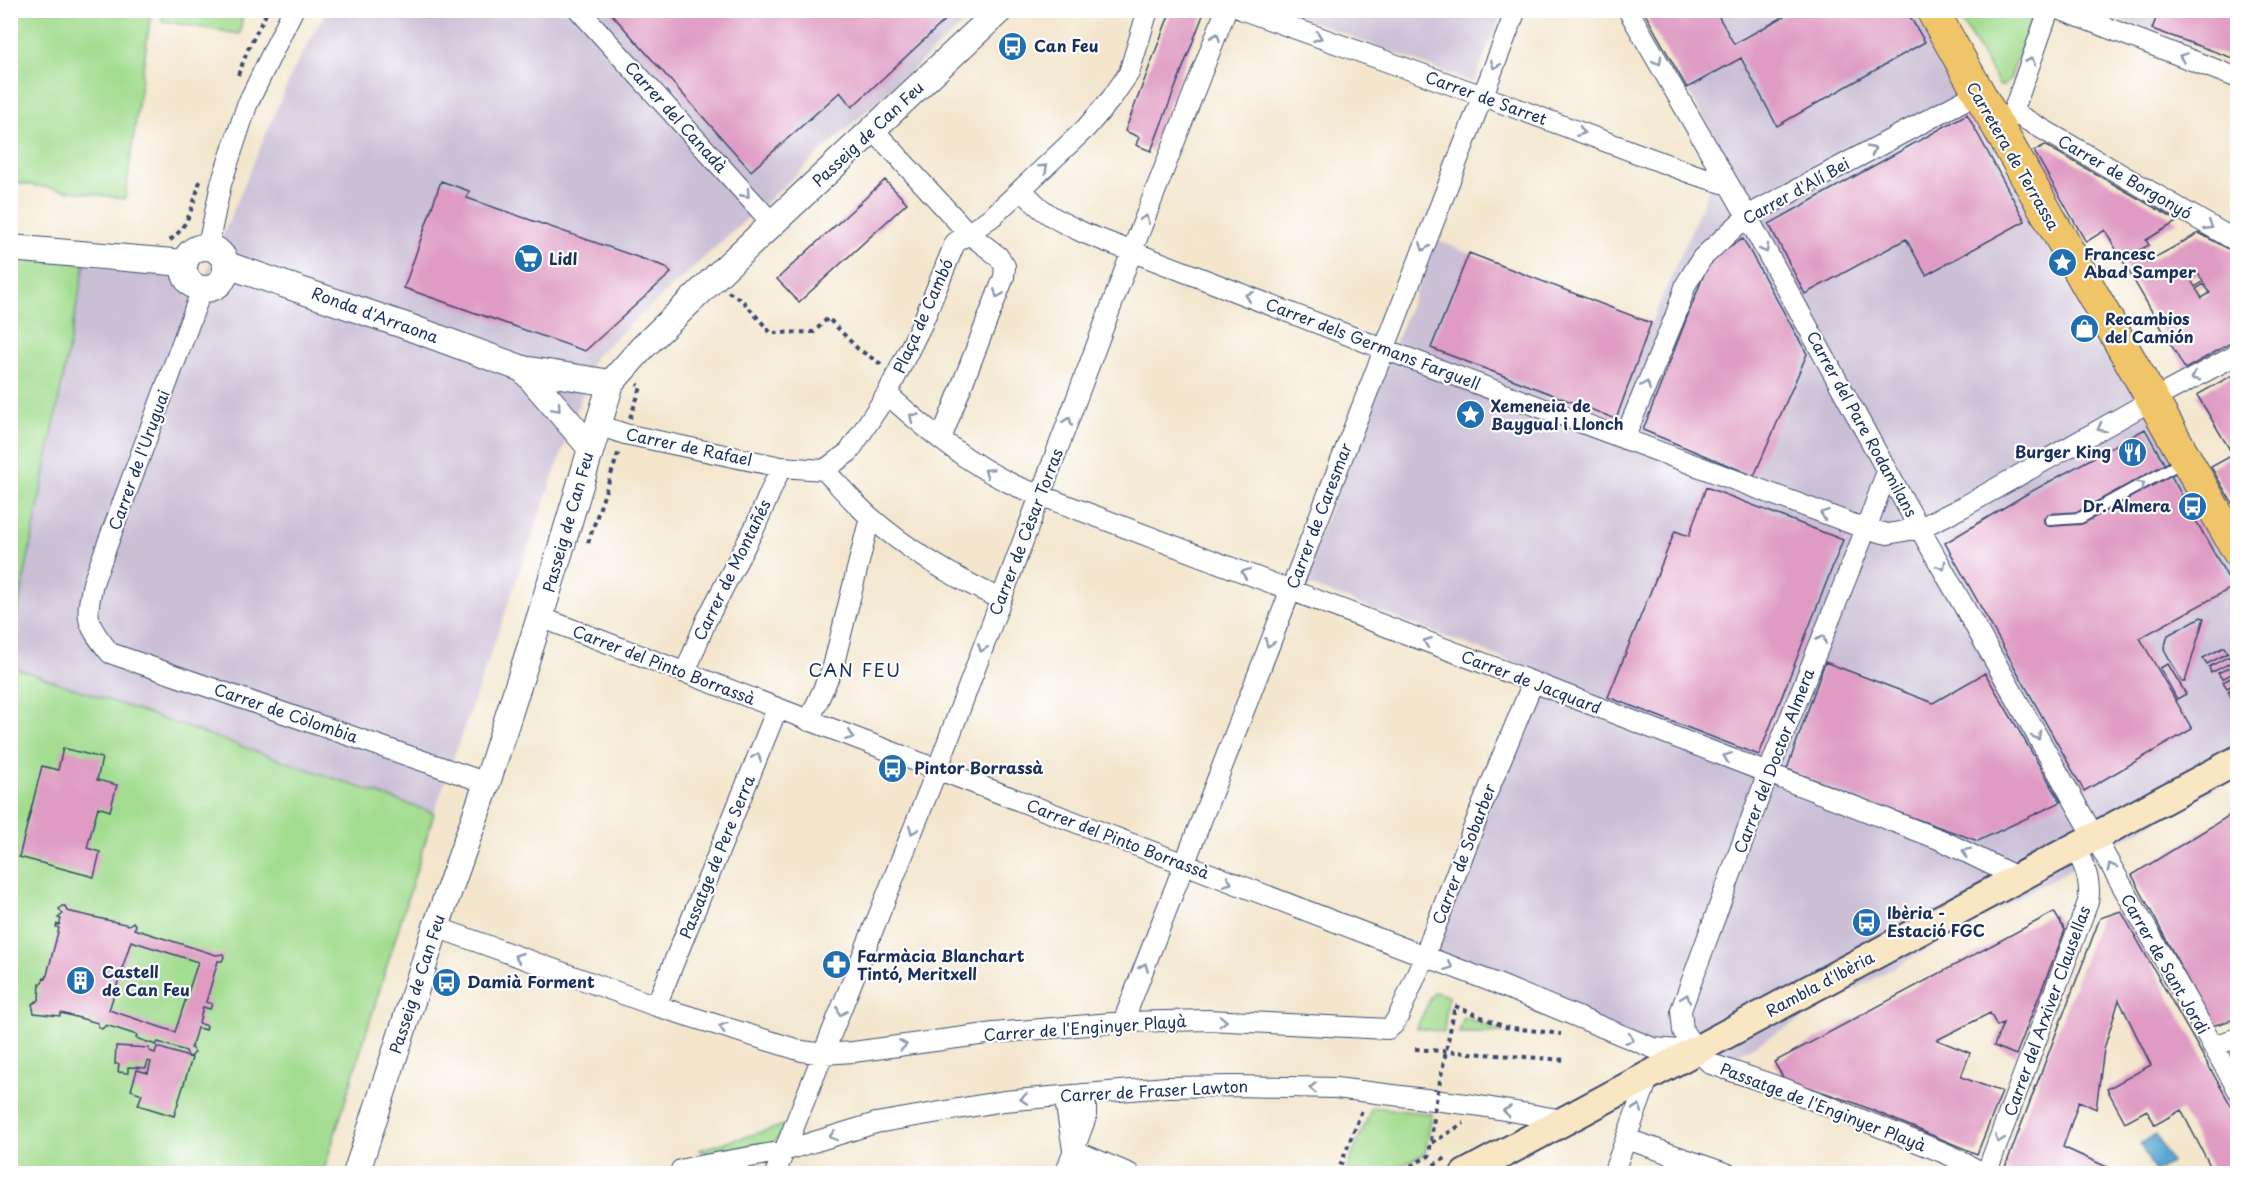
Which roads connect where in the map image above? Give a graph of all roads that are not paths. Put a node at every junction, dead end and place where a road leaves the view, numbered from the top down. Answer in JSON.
{"nodes":[{"id":1,"x":293,"y":10,"type":"edge"},
{"id":2,"x":579,"y":10,"type":"edge"},
{"id":3,"x":1000,"y":10,"type":"edge"},
{"id":4,"x":1148,"y":10,"type":"edge"},
{"id":5,"x":1226,"y":10,"type":"edge"},
{"id":6,"x":1243,"y":10,"type":"edge"},
{"id":7,"x":1516,"y":10,"type":"edge"},
{"id":8,"x":1628,"y":10,"type":"edge"},
{"id":9,"x":1932,"y":10,"type":"edge"},
{"id":10,"x":2049,"y":10,"type":"edge"},
{"id":11,"x":2061,"y":10,"type":"edge"},
{"id":12,"x":2238,"y":78,"type":"edge"},
{"id":13,"x":1978,"y":93,"type":"junction"},
{"id":14,"x":1483,"y":96,"type":"junction"},
{"id":15,"x":2007,"y":123,"type":"junction"},
{"id":16,"x":872,"y":129,"type":"junction"},
{"id":17,"x":1729,"y":186,"type":"junction"},
{"id":18,"x":1022,"y":189,"type":"junction"},
{"id":19,"x":1747,"y":216,"type":"junction"},
{"id":20,"x":772,"y":223,"type":"junction"},
{"id":21,"x":968,"y":233,"type":"junction"},
{"id":22,"x":2238,"y":242,"type":"edge"},
{"id":23,"x":208,"y":246,"type":"junction"},
{"id":24,"x":10,"y":248,"type":"edge"},
{"id":25,"x":1132,"y":251,"type":"junction"},
{"id":26,"x":184,"y":263,"type":"junction"},
{"id":27,"x":226,"y":265,"type":"junction"},
{"id":28,"x":201,"y":289,"type":"junction"},
{"id":29,"x":1384,"y":349,"type":"junction"},
{"id":30,"x":2238,"y":354,"type":"edge"},
{"id":31,"x":523,"y":369,"type":"junction"},
{"id":32,"x":611,"y":383,"type":"junction"},
{"id":33,"x":887,"y":394,"type":"junction"},
{"id":34,"x":2152,"y":400,"type":"junction"},
{"id":35,"x":594,"y":436,"type":"junction"},
{"id":36,"x":941,"y":439,"type":"junction"},
{"id":37,"x":1624,"y":439,"type":"junction"},
{"id":38,"x":2186,"y":460,"type":"junction"},
{"id":39,"x":781,"y":467,"type":"junction"},
{"id":40,"x":825,"y":470,"type":"junction"},
{"id":41,"x":1887,"y":471,"type":"junction"},
{"id":42,"x":1040,"y":495,"type":"junction"},
{"id":43,"x":870,"y":517,"type":"junction"},
{"id":44,"x":2050,"y":520,"type":"dead end"},
{"id":45,"x":1920,"y":528,"type":"junction"},
{"id":46,"x":1866,"y":529,"type":"junction"},
{"id":47,"x":2238,"y":551,"type":"edge"},
{"id":48,"x":1290,"y":590,"type":"junction"},
{"id":49,"x":1001,"y":599,"type":"junction"},
{"id":50,"x":540,"y":617,"type":"junction"},
{"id":51,"x":93,"y":632,"type":"joint"},
{"id":52,"x":685,"y":673,"type":"junction"},
{"id":53,"x":1533,"y":682,"type":"junction"},
{"id":54,"x":777,"y":709,"type":"junction"},
{"id":55,"x":809,"y":721,"type":"junction"},
{"id":56,"x":2238,"y":760,"type":"edge"},
{"id":57,"x":937,"y":770,"type":"junction"},
{"id":58,"x":1768,"y":773,"type":"junction"},
{"id":59,"x":487,"y":783,"type":"junction"},
{"id":60,"x":2085,"y":842,"type":"junction"},
{"id":61,"x":1183,"y":864,"type":"junction"},
{"id":62,"x":2019,"y":878,"type":"junction"},
{"id":63,"x":436,"y":927,"type":"junction"},
{"id":64,"x":1424,"y":957,"type":"junction"},
{"id":65,"x":656,"y":1006,"type":"junction"},
{"id":66,"x":1123,"y":1022,"type":"junction"},
{"id":67,"x":1393,"y":1025,"type":"joint"},
{"id":68,"x":2238,"y":1038,"type":"edge"},
{"id":69,"x":2212,"y":1046,"type":"junction"},
{"id":70,"x":1696,"y":1051,"type":"junction"},
{"id":71,"x":824,"y":1054,"type":"junction"},
{"id":72,"x":1649,"y":1076,"type":"junction"},
{"id":73,"x":2238,"y":1090,"type":"edge"},
{"id":74,"x":1082,"y":1094,"type":"junction"},
{"id":75,"x":1564,"y":1120,"type":"junction"},
{"id":76,"x":1627,"y":1139,"type":"junction"},
{"id":77,"x":1073,"y":1150,"type":"junction"},
{"id":78,"x":784,"y":1151,"type":"junction"},
{"id":79,"x":680,"y":1172,"type":"edge"},
{"id":80,"x":356,"y":1173,"type":"edge"},
{"id":81,"x":774,"y":1173,"type":"edge"},
{"id":82,"x":1065,"y":1173,"type":"edge"},
{"id":83,"x":1130,"y":1173,"type":"edge"},
{"id":84,"x":1465,"y":1173,"type":"edge"},
{"id":85,"x":1613,"y":1173,"type":"edge"},
{"id":86,"x":1728,"y":1173,"type":"edge"},
{"id":87,"x":1985,"y":1173,"type":"edge"}],
"edges":[{"from":1,"to":23,"type":"street"},
{"from":2,"to":20,"type":"street","name":"Carrer del Canadà","one_way":true},
{"from":3,"to":16,"type":"street","name":"Passeig de Can Feu"},
{"from":18,"to":4,"type":"street","name":"Plaça de Cambó","one_way":true},
{"from":25,"to":5,"type":"street","name":"Carrer de Cèsar Torras","one_way":true},
{"from":6,"to":14,"type":"street","name":"Carrer de Sarret","one_way":true},
{"from":7,"to":14,"type":"street","name":"Carrer de Caresmar","one_way":true},
{"from":8,"to":17,"type":"street","name":"Carrer del Pare Rodamilans","one_way":true},
{"from":9,"to":13,"type":"main road","name":"Carretera de Terrassa"},
{"from":15,"to":10,"type":"street","one_way":true},
{"from":12,"to":11,"type":"street","one_way":true},
{"from":13,"to":15,"type":"main road","name":"Carretera de Terrassa"},
{"from":19,"to":13,"type":"street","name":"Carrer d'Alí Bei","one_way":true},
{"from":14,"to":17,"type":"street","name":"Carrer de Sarret","one_way":true},
{"from":14,"to":29,"type":"street","name":"Carrer de Caresmar","one_way":true},
{"from":15,"to":22,"type":"street","name":"Carrer de Borgonyó","one_way":true},
{"from":15,"to":34,"type":"main road","name":"Carretera de Terrassa"},
{"from":16,"to":20,"type":"street","name":"Passeig de Can Feu"},
{"from":16,"to":21,"type":"street"},
{"from":17,"to":19,"type":"street","name":"Carrer del Pare Rodamilans"},
{"from":18,"to":21,"type":"street","name":"Plaça de Cambó"},
{"from":18,"to":25,"type":"street","name":"Carrer dels Germans Farguell"},
{"from":37,"to":19,"type":"street","name":"Carrer d'Alí Bei","one_way":true},
{"from":19,"to":41,"type":"street","name":"Carrer del Pare Rodamilans","one_way":true},
{"from":20,"to":32,"type":"street","name":"Passeig de Can Feu"},
{"from":21,"to":33,"type":"street","name":"Plaça de Cambó"},
{"from":21,"to":36,"type":"street","one_way":true},
{"from":23,"to":26,"type":"street"},
{"from":23,"to":27,"type":"street","name":"Ronda d'Arraona"},
{"from":24,"to":26,"type":"street"},
{"from":29,"to":25,"type":"street","name":"Carrer dels Germans Farguell","one_way":true},
{"from":42,"to":25,"type":"street","name":"Carrer de Cèsar Torras","one_way":true},
{"from":26,"to":28,"type":"street"},
{"from":27,"to":28,"type":"street"},
{"from":27,"to":31,"type":"street","name":"Ronda d'Arraona"},
{"from":28,"to":51,"type":"street","name":"Carrer de l'Uruguai"},
{"from":29,"to":37,"type":"street","name":"Carrer dels Germans Farguell"},
{"from":29,"to":48,"type":"street","name":"Carrer de Caresmar"},
{"from":30,"to":34,"type":"street","one_way":true},
{"from":31,"to":32,"type":"street","name":"Ronda d'Arraona"},
{"from":31,"to":35,"type":"street","name":"Ronda d'Arraona","one_way":true},
{"from":32,"to":35,"type":"street","name":"Passeig de Can Feu"},
{"from":36,"to":33,"type":"street","name":"Carrer de Jacquard","one_way":true},
{"from":33,"to":40,"type":"street","name":"Plaça de Cambó"},
{"from":34,"to":38,"type":"main road","name":"Carretera de Terrassa"},
{"from":34,"to":45,"type":"street","one_way":true},
{"from":35,"to":39,"type":"street","name":"Carrer de Rafael"},
{"from":35,"to":50,"type":"street","name":"Passeig de Can Feu"},
{"from":42,"to":36,"type":"street","name":"Carrer de Jacquard","one_way":true},
{"from":46,"to":37,"type":"street","name":"Carrer dels Germans Farguell","one_way":true},
{"from":44,"to":38,"type":"lane","one_way":true},
{"from":38,"to":47,"type":"main road","name":"Carretera de Terrassa"},
{"from":39,"to":40,"type":"street","name":"Carrer de Rafael"},
{"from":39,"to":52,"type":"street","name":"Carrer de Montañés"},
{"from":40,"to":43,"type":"street"},
{"from":41,"to":45,"type":"street","name":"Carrer del Pare Rodamilans"},
{"from":41,"to":46,"type":"street","name":"Carrer del Doctor Almera"},
{"from":48,"to":42,"type":"street","name":"Carrer de Jacquard","one_way":true},
{"from":42,"to":49,"type":"street","name":"Carrer de Cèsar Torras"},
{"from":43,"to":49,"type":"street"},
{"from":43,"to":55,"type":"street"},
{"from":45,"to":46,"type":"street","name":"Carrer dels Germans Farguell"},
{"from":45,"to":60,"type":"street","name":"Carrer del Pare Rodamilans","one_way":true},
{"from":58,"to":46,"type":"street","name":"Carrer del Doctor Almera","one_way":true},
{"from":53,"to":48,"type":"street","name":"Carrer de Jacquard","one_way":true},
{"from":48,"to":61,"type":"street","name":"Carrer de Caresmar","one_way":true},
{"from":49,"to":57,"type":"street","name":"Carrer de Cèsar Torras","one_way":true},
{"from":50,"to":52,"type":"street","name":"Carrer del Pinto Borrassà"},
{"from":50,"to":59,"type":"street","name":"Passeig de Can Feu"},
{"from":51,"to":59,"type":"street","name":"Carrer de Còlombia"},
{"from":52,"to":54,"type":"street","name":"Carrer del Pinto Borrassà"},
{"from":58,"to":53,"type":"street","name":"Carrer de Jacquard","one_way":true},
{"from":53,"to":64,"type":"street","name":"Carrer de Sobarber"},
{"from":54,"to":55,"type":"street","name":"Carrer del Pinto Borrassà"},
{"from":65,"to":54,"type":"street","name":"Passatge de Pere Serra","one_way":true},
{"from":55,"to":57,"type":"street","name":"Carrer del Pinto Borrassà","one_way":true},
{"from":56,"to":60,"type":"main road","name":"Rambla d'Ibèria"},
{"from":57,"to":61,"type":"street","name":"Carrer del Pinto Borrassà"},
{"from":57,"to":71,"type":"street","name":"Carrer de Cèsar Torras","one_way":true},
{"from":62,"to":58,"type":"street","name":"Carrer de Jacquard","one_way":true},
{"from":70,"to":58,"type":"street","name":"Carrer del Doctor Almera","one_way":true},
{"from":59,"to":63,"type":"street","name":"Passeig de Can Feu"},
{"from":60,"to":62,"type":"main road","name":"Rambla d'Ibèria"},
{"from":69,"to":60,"type":"street","name":"Carrer de Sant Jordi","one_way":true},
{"from":60,"to":87,"type":"street","name":"Carrer del Arxiver Clausellas","one_way":true},
{"from":61,"to":64,"type":"street","name":"Carrer del Pinto Borrassà","one_way":true},
{"from":66,"to":61,"type":"street","name":"Carrer de Caresmar","one_way":true},
{"from":62,"to":70,"type":"main road","name":"Rambla d'Ibèria"},
{"from":65,"to":63,"type":"street","name":"Carrer de l'Enginyer Playà","one_way":true},
{"from":63,"to":80,"type":"street","name":"Passeig de Can Feu"},
{"from":64,"to":67,"type":"street","name":"Carrer de Sobarber"},
{"from":64,"to":70,"type":"street","name":"Carrer del Pinto Borrassà","one_way":true},
{"from":71,"to":65,"type":"street","name":"Carrer de l'Enginyer Playà","one_way":true},
{"from":66,"to":67,"type":"street","name":"Carrer de l'Enginyer Playà","one_way":true},
{"from":71,"to":66,"type":"street","name":"Carrer de l'Enginyer Playà","one_way":true},
{"from":68,"to":69,"type":"street"},
{"from":69,"to":73,"type":"street","name":"Carrer de Sant Jordi"},
{"from":70,"to":72,"type":"main road","name":"Rambla d'Ibèria"},
{"from":70,"to":87,"type":"street","name":"Passatge de l'Enginyer Playà"},
{"from":71,"to":78,"type":"street"},
{"from":72,"to":75,"type":"main road","name":"Rambla d'Ibèria"},
{"from":76,"to":72,"type":"street","one_way":true},
{"from":75,"to":74,"type":"street","name":"Carrer de Fraser Lawton","one_way":true},
{"from":74,"to":77,"type":"street"},
{"from":74,"to":78,"type":"street","name":"Carrer de Fraser Lawton","one_way":true},
{"from":75,"to":84,"type":"main road","name":"Rambla d'Ibèria"},
{"from":76,"to":85,"type":"street"},
{"from":76,"to":86,"type":"street"},
{"from":77,"to":82,"type":"street"},
{"from":77,"to":83,"type":"street"},
{"from":78,"to":79,"type":"street","name":"Carrer de Fraser Lawton"},
{"from":78,"to":81,"type":"street"}]}
